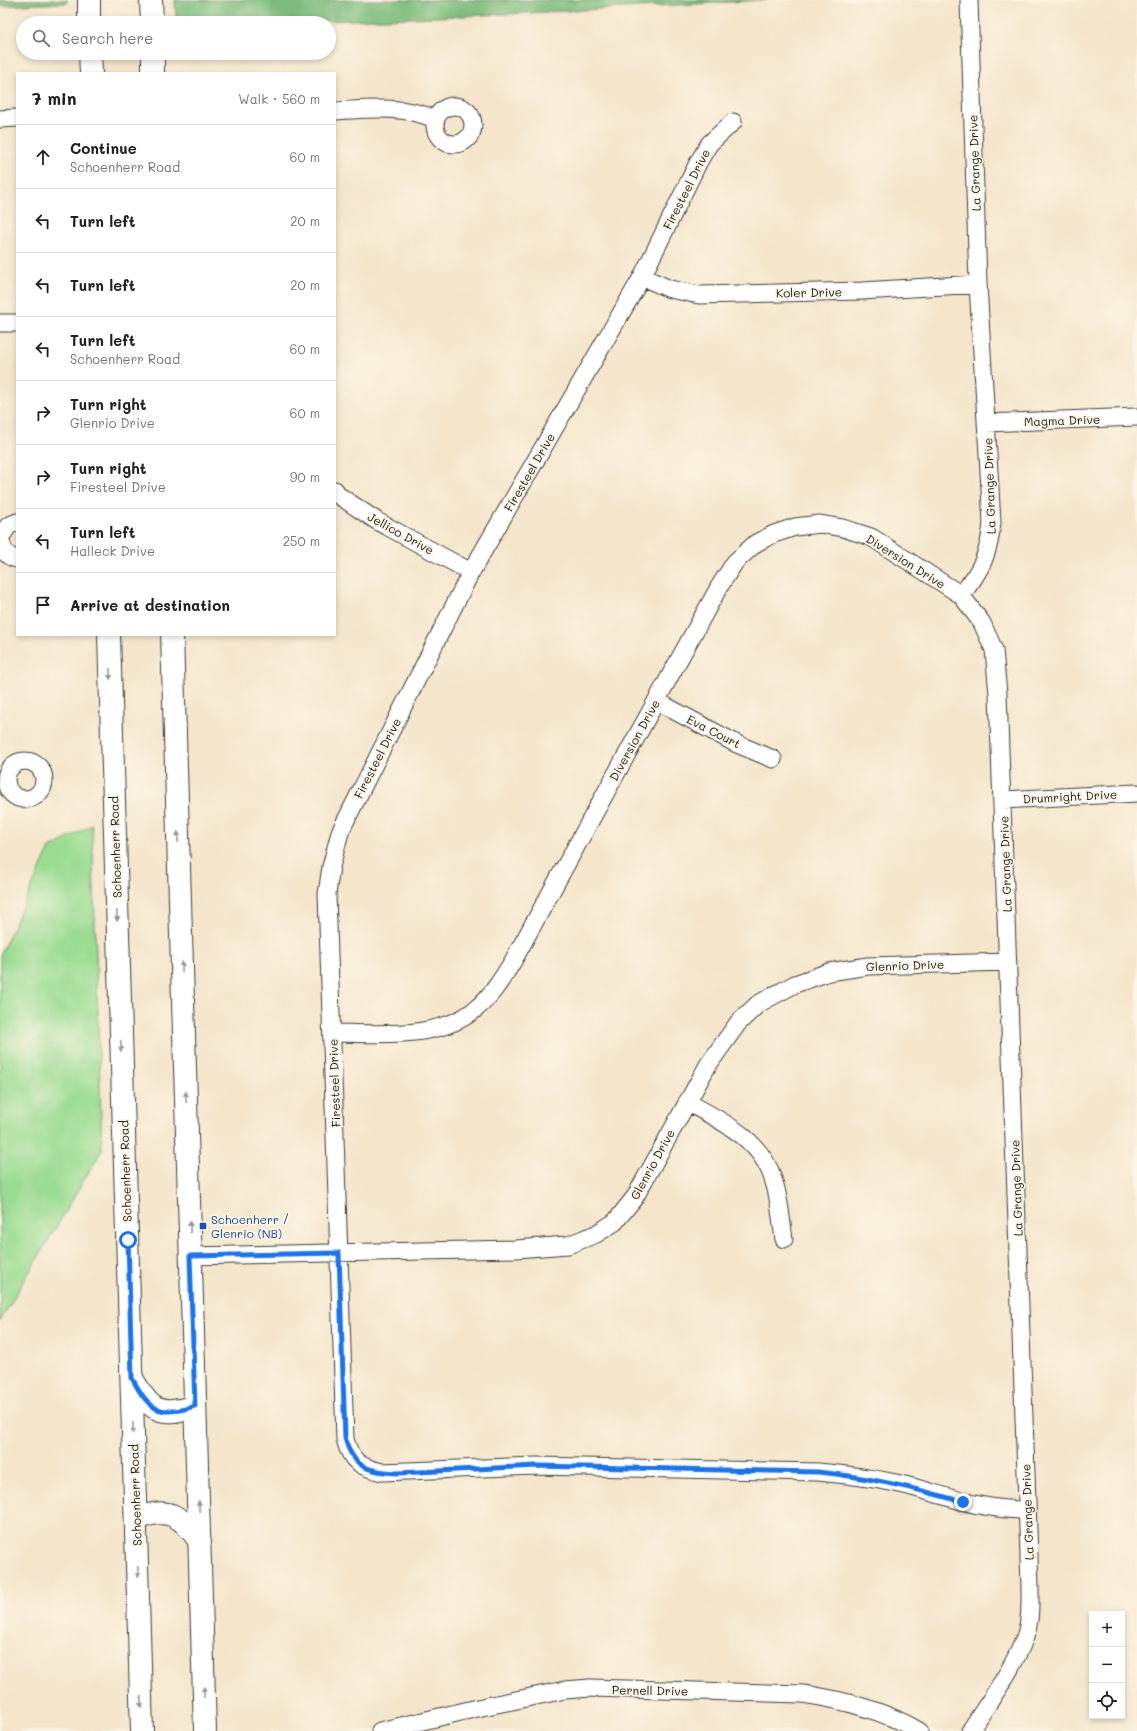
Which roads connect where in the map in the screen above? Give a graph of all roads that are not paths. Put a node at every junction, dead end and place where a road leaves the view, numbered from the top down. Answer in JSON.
{"nodes":[{"id":1,"x":89,"y":0,"type":"edge"},
{"id":2,"x":151,"y":0,"type":"edge"},
{"id":3,"x":969,"y":0,"type":"edge"},
{"id":4,"x":89,"y":16,"type":"edge"},
{"id":5,"x":152,"y":16,"type":"edge"},
{"id":6,"x":90,"y":60,"type":"edge"},
{"id":7,"x":153,"y":60,"type":"edge"},
{"id":8,"x":91,"y":72,"type":"edge"},
{"id":9,"x":153,"y":72,"type":"edge"},
{"id":10,"x":336,"y":111,"type":"edge"},
{"id":11,"x":16,"y":118,"type":"edge"},
{"id":12,"x":0,"y":119,"type":"edge"},
{"id":13,"x":435,"y":120,"type":"dead end"},
{"id":14,"x":733,"y":122,"type":"dead end"},
{"id":15,"x":642,"y":277,"type":"junction"},
{"id":16,"x":978,"y":284,"type":"junction"},
{"id":17,"x":16,"y":323,"type":"edge"},
{"id":18,"x":0,"y":324,"type":"edge"},
{"id":19,"x":1137,"y":417,"type":"edge"},
{"id":20,"x":986,"y":423,"type":"junction"},
{"id":21,"x":336,"y":492,"type":"edge"},
{"id":22,"x":16,"y":522,"type":"edge"},
{"id":23,"x":0,"y":544,"type":"edge"},
{"id":24,"x":16,"y":559,"type":"edge"},
{"id":25,"x":471,"y":572,"type":"junction"},
{"id":26,"x":962,"y":595,"type":"junction"},
{"id":27,"x":109,"y":636,"type":"edge"},
{"id":28,"x":172,"y":636,"type":"edge"},
{"id":29,"x":656,"y":701,"type":"junction"},
{"id":30,"x":773,"y":758,"type":"dead end"},
{"id":31,"x":1137,"y":793,"type":"edge"},
{"id":32,"x":1002,"y":800,"type":"junction"},
{"id":33,"x":1008,"y":962,"type":"junction"},
{"id":34,"x":333,"y":1033,"type":"junction"},
{"id":35,"x":687,"y":1102,"type":"junction"},
{"id":36,"x":784,"y":1239,"type":"dead end"},
{"id":37,"x":339,"y":1253,"type":"junction"},
{"id":38,"x":190,"y":1256,"type":"junction"},
{"id":39,"x":132,"y":1378,"type":"junction"},
{"id":40,"x":195,"y":1406,"type":"junction"},
{"id":41,"x":1027,"y":1510,"type":"junction"},
{"id":42,"x":136,"y":1519,"type":"junction"},
{"id":43,"x":200,"y":1542,"type":"junction"},
{"id":44,"x":142,"y":1731,"type":"edge"},
{"id":45,"x":205,"y":1731,"type":"edge"},
{"id":46,"x":380,"y":1731,"type":"edge"},
{"id":47,"x":919,"y":1731,"type":"edge"},
{"id":48,"x":970,"y":1731,"type":"edge"}],
"edges":[{"from":1,"to":4,"type":"main road"},
{"from":2,"to":5,"type":"main road"},
{"from":3,"to":16,"type":"street","name":"La Grange Drive"},
{"from":6,"to":8,"type":"main road"},
{"from":7,"to":9,"type":"main road"},
{"from":10,"to":13,"type":"street"},
{"from":11,"to":12,"type":"street"},
{"from":14,"to":15,"type":"street","name":"Firesteel Drive"},
{"from":15,"to":16,"type":"street","name":"Koler Drive"},
{"from":15,"to":25,"type":"street","name":"Firesteel Drive"},
{"from":16,"to":20,"type":"street","name":"La Grange Drive"},
{"from":17,"to":18,"type":"street"},
{"from":19,"to":20,"type":"street","name":"Magma Drive"},
{"from":20,"to":26,"type":"street","name":"La Grange Drive"},
{"from":21,"to":25,"type":"street","name":"Jellico Drive"},
{"from":22,"to":23,"type":"street"},
{"from":23,"to":24,"type":"street"},
{"from":25,"to":34,"type":"street","name":"Firesteel Drive"},
{"from":26,"to":29,"type":"street","name":"Diversion Drive"},
{"from":26,"to":32,"type":"street","name":"La Grange Drive"},
{"from":27,"to":39,"type":"main road","name":"Schoenherr Road","one_way":true},
{"from":38,"to":28,"type":"main road","one_way":true},
{"from":29,"to":30,"type":"street","name":"Eva Court"},
{"from":29,"to":34,"type":"street","name":"Diversion Drive"},
{"from":31,"to":32,"type":"street","name":"Drumright Drive"},
{"from":32,"to":33,"type":"street","name":"La Grange Drive"},
{"from":33,"to":35,"type":"street","name":"Glenrio Drive"},
{"from":33,"to":41,"type":"street","name":"La Grange Drive"},
{"from":34,"to":37,"type":"street","name":"Firesteel Drive"},
{"from":35,"to":36,"type":"street"},
{"from":35,"to":37,"type":"street","name":"Glenrio Drive"},
{"from":37,"to":38,"type":"street","name":"Glenrio Drive"},
{"from":37,"to":41,"type":"street","name":"Firesteel Drive"},
{"from":38,"to":40,"type":"main road"},
{"from":39,"to":40,"type":"main road"},
{"from":39,"to":42,"type":"main road","name":"Schoenherr Road","one_way":true},
{"from":43,"to":40,"type":"main road","one_way":true},
{"from":41,"to":48,"type":"street","name":"La Grange Drive"},
{"from":42,"to":43,"type":"main road"},
{"from":42,"to":44,"type":"main road","name":"Schoenherr Road","one_way":true},
{"from":45,"to":43,"type":"main road","one_way":true},
{"from":46,"to":47,"type":"street","name":"Pernell Drive"}]}
